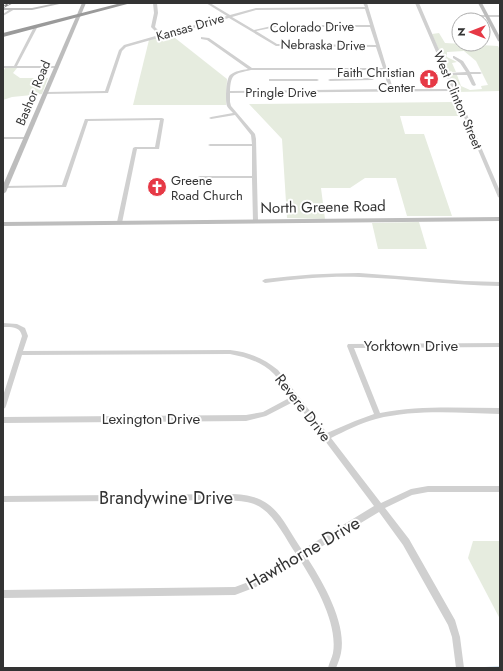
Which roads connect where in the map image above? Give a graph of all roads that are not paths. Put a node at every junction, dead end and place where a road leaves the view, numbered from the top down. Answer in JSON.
{"nodes":[{"id":1,"x":62,"y":3,"type":"edge"},
{"id":2,"x":84,"y":3,"type":"edge"},
{"id":3,"x":128,"y":3,"type":"edge"},
{"id":4,"x":155,"y":3,"type":"edge"},
{"id":5,"x":208,"y":3,"type":"edge"},
{"id":6,"x":365,"y":3,"type":"edge"},
{"id":7,"x":417,"y":3,"type":"edge"},
{"id":8,"x":480,"y":3,"type":"edge"},
{"id":9,"x":367,"y":8,"type":"junction"},
{"id":10,"x":3,"y":9,"type":"edge"},
{"id":11,"x":13,"y":9,"type":"junction"},
{"id":12,"x":486,"y":12,"type":"edge"},
{"id":13,"x":3,"y":15,"type":"edge"},
{"id":14,"x":79,"y":16,"type":"junction"},
{"id":15,"x":230,"y":16,"type":"junction"},
{"id":16,"x":491,"y":22,"type":"edge"},
{"id":17,"x":36,"y":26,"type":"junction"},
{"id":18,"x":372,"y":26,"type":"junction"},
{"id":19,"x":253,"y":31,"type":"junction"},
{"id":20,"x":3,"y":35,"type":"edge"},
{"id":21,"x":161,"y":35,"type":"junction"},
{"id":22,"x":202,"y":38,"type":"dead end"},
{"id":23,"x":500,"y":41,"type":"edge"},
{"id":24,"x":378,"y":46,"type":"junction"},
{"id":25,"x":454,"y":57,"type":"dead end"},
{"id":26,"x":3,"y":67,"type":"edge"},
{"id":27,"x":15,"y":67,"type":"junction"},
{"id":28,"x":56,"y":67,"type":"junction"},
{"id":29,"x":251,"y":69,"type":"junction"},
{"id":30,"x":292,"y":69,"type":"junction"},
{"id":31,"x":351,"y":69,"type":"junction"},
{"id":32,"x":384,"y":69,"type":"junction"},
{"id":33,"x":480,"y":73,"type":"dead end"},
{"id":34,"x":447,"y":74,"type":"junction"},
{"id":35,"x":471,"y":74,"type":"junction"},
{"id":36,"x":353,"y":79,"type":"junction"},
{"id":37,"x":372,"y":79,"type":"dead end"},
{"id":38,"x":270,"y":80,"type":"dead end"},
{"id":39,"x":293,"y":80,"type":"junction"},
{"id":40,"x":317,"y":80,"type":"dead end"},
{"id":41,"x":330,"y":80,"type":"dead end"},
{"id":42,"x":474,"y":85,"type":"dead end"},
{"id":43,"x":391,"y":90,"type":"junction"},
{"id":44,"x":454,"y":90,"type":"junction"},
{"id":45,"x":356,"y":91,"type":"junction"},
{"id":46,"x":229,"y":92,"type":"junction"},
{"id":47,"x":295,"y":92,"type":"junction"},
{"id":48,"x":46,"y":93,"type":"junction"},
{"id":49,"x":235,"y":114,"type":"junction"},
{"id":50,"x":211,"y":118,"type":"dead end"},
{"id":51,"x":3,"y":138,"type":"edge"},
{"id":52,"x":26,"y":138,"type":"junction"},
{"id":53,"x":210,"y":145,"type":"dead end"},
{"id":54,"x":254,"y":145,"type":"junction"},
{"id":55,"x":200,"y":177,"type":"dead end"},
{"id":56,"x":254,"y":177,"type":"junction"},
{"id":57,"x":4,"y":190,"type":"edge"},
{"id":58,"x":500,"y":197,"type":"edge"},
{"id":59,"x":500,"y":219,"type":"edge"},
{"id":60,"x":254,"y":221,"type":"junction"},
{"id":61,"x":120,"y":222,"type":"junction"},
{"id":62,"x":3,"y":224,"type":"edge"},
{"id":63,"x":265,"y":281,"type":"dead end"},
{"id":64,"x":500,"y":284,"type":"edge"},
{"id":65,"x":3,"y":326,"type":"edge"},
{"id":66,"x":500,"y":345,"type":"edge"},
{"id":67,"x":19,"y":353,"type":"junction"},
{"id":68,"x":295,"y":398,"type":"junction"},
{"id":69,"x":3,"y":406,"type":"edge"},
{"id":70,"x":500,"y":411,"type":"edge"},
{"id":71,"x":378,"y":416,"type":"junction"},
{"id":72,"x":3,"y":420,"type":"edge"},
{"id":73,"x":326,"y":437,"type":"junction"},
{"id":74,"x":500,"y":488,"type":"edge"},
{"id":75,"x":3,"y":499,"type":"edge"},
{"id":76,"x":380,"y":507,"type":"junction"},
{"id":77,"x":301,"y":555,"type":"junction"},
{"id":78,"x":3,"y":594,"type":"edge"},
{"id":79,"x":332,"y":668,"type":"edge"},
{"id":80,"x":460,"y":668,"type":"edge"}],
"edges":[{"from":1,"to":11,"type":"street"},
{"from":2,"to":14,"type":"street","name":"Bashor Road"},
{"from":3,"to":14,"type":"highway"},
{"from":4,"to":21,"type":"street"},
{"from":5,"to":15,"type":"street","name":"Nebraska Drive"},
{"from":6,"to":9,"type":"street"},
{"from":7,"to":34,"type":"street","name":"West Clinton Street"},
{"from":8,"to":12,"type":"street"},
{"from":9,"to":15,"type":"street","name":"Kansas Drive"},
{"from":9,"to":18,"type":"street"},
{"from":10,"to":11,"type":"street"},
{"from":11,"to":13,"type":"street"},
{"from":14,"to":17,"type":"highway"},
{"from":14,"to":28,"type":"street","name":"Bashor Road"},
{"from":15,"to":19,"type":"street","name":"Nebraska Drive"},
{"from":15,"to":21,"type":"street","name":"Kansas Drive"},
{"from":16,"to":23,"type":"street"},
{"from":17,"to":20,"type":"highway"},
{"from":17,"to":27,"type":"street"},
{"from":18,"to":19,"type":"street","name":"Colorado Drive"},
{"from":18,"to":24,"type":"street"},
{"from":19,"to":24,"type":"street","name":"Nebraska Drive"},
{"from":21,"to":48,"type":"street","name":"Kansas Drive"},
{"from":22,"to":29,"type":"street"},
{"from":24,"to":32,"type":"street"},
{"from":25,"to":35,"type":"street"},
{"from":26,"to":27,"type":"street"},
{"from":27,"to":28,"type":"street"},
{"from":28,"to":48,"type":"street","name":"Bashor Road"},
{"from":29,"to":30,"type":"street"},
{"from":29,"to":46,"type":"street"},
{"from":30,"to":31,"type":"street"},
{"from":30,"to":39,"type":"street"},
{"from":31,"to":32,"type":"street"},
{"from":31,"to":36,"type":"street"},
{"from":32,"to":43,"type":"street"},
{"from":33,"to":35,"type":"street"},
{"from":34,"to":35,"type":"street"},
{"from":34,"to":44,"type":"street","name":"West Clinton Street"},
{"from":35,"to":42,"type":"street"},
{"from":36,"to":37,"type":"street"},
{"from":36,"to":41,"type":"street"},
{"from":36,"to":45,"type":"street"},
{"from":38,"to":39,"type":"street"},
{"from":39,"to":40,"type":"street"},
{"from":39,"to":47,"type":"street"},
{"from":43,"to":44,"type":"street","name":"Pringle Drive"},
{"from":43,"to":45,"type":"street","name":"Pringle Drive"},
{"from":44,"to":58,"type":"street","name":"West Clinton Street"},
{"from":45,"to":47,"type":"street","name":"Pringle Drive"},
{"from":46,"to":47,"type":"street","name":"Pringle Drive"},
{"from":46,"to":49,"type":"street"},
{"from":48,"to":52,"type":"street","name":"Bashor Road"},
{"from":49,"to":50,"type":"street"},
{"from":49,"to":54,"type":"street"},
{"from":51,"to":52,"type":"street"},
{"from":52,"to":57,"type":"street","name":"Bashor Road"},
{"from":53,"to":54,"type":"street"},
{"from":54,"to":56,"type":"street"},
{"from":55,"to":56,"type":"street"},
{"from":56,"to":60,"type":"street"},
{"from":57,"to":61,"type":"street"},
{"from":59,"to":60,"type":"street","name":"North Greene Road"},
{"from":60,"to":61,"type":"street","name":"North Greene Road"},
{"from":61,"to":62,"type":"street","name":"North Greene Road"},
{"from":63,"to":64,"type":"street"},
{"from":65,"to":67,"type":"street"},
{"from":66,"to":71,"type":"street","name":"Yorktown Drive"},
{"from":67,"to":68,"type":"street","name":"Revere Drive"},
{"from":67,"to":69,"type":"street"},
{"from":68,"to":72,"type":"street","name":"Lexington Drive"},
{"from":68,"to":73,"type":"street","name":"Revere Drive"},
{"from":70,"to":71,"type":"street"},
{"from":71,"to":73,"type":"street"},
{"from":73,"to":76,"type":"street","name":"Revere Drive"},
{"from":74,"to":76,"type":"street","name":"Hawthorne Drive"},
{"from":75,"to":77,"type":"street","name":"Brandywine Drive"},
{"from":76,"to":77,"type":"street","name":"Hawthorne Drive"},
{"from":76,"to":80,"type":"street","name":"Revere Drive"},
{"from":77,"to":78,"type":"street","name":"Hawthorne Drive"},
{"from":77,"to":79,"type":"street","name":"Brandywine Drive"}]}
